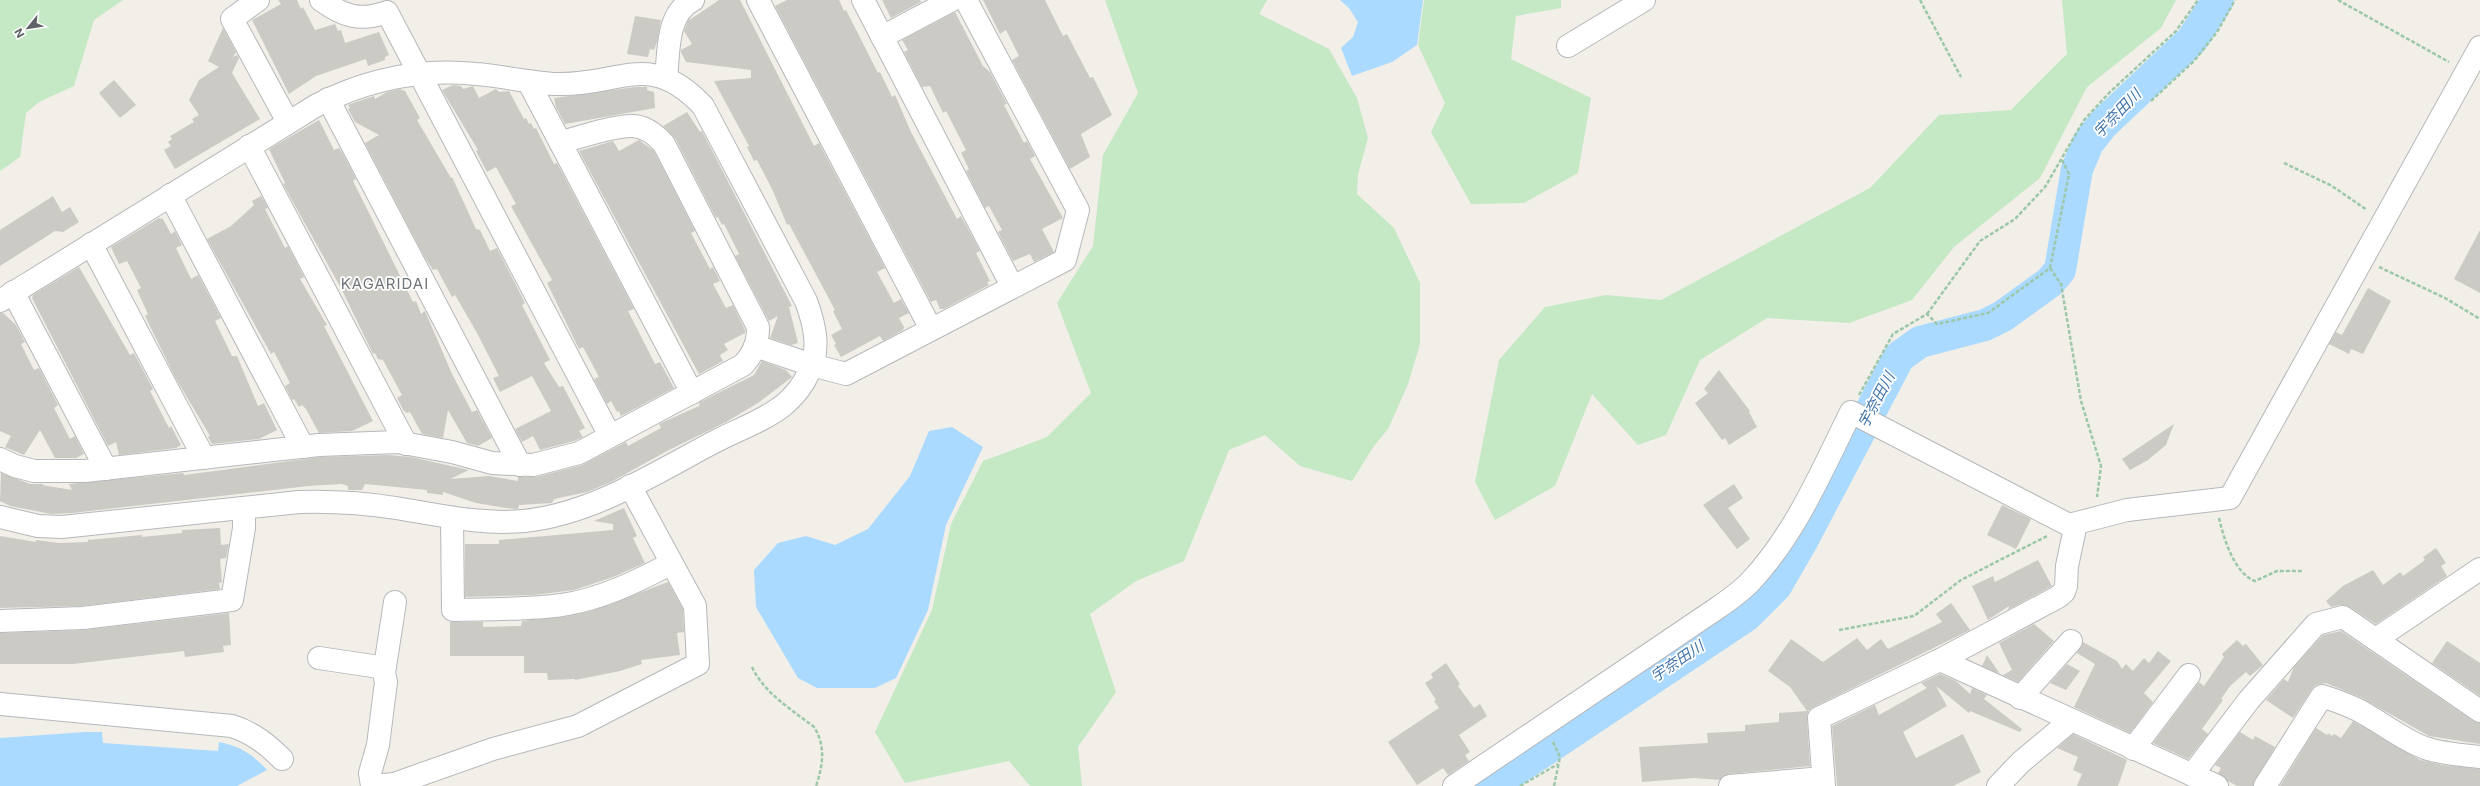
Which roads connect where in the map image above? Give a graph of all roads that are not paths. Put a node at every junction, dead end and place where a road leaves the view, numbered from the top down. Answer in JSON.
{"nodes":[{"id":1,"x":258,"y":0,"type":"edge"},
{"id":2,"x":321,"y":0,"type":"edge"},
{"id":3,"x":693,"y":0,"type":"edge"},
{"id":4,"x":758,"y":0,"type":"edge"},
{"id":5,"x":863,"y":0,"type":"edge"},
{"id":6,"x":966,"y":0,"type":"edge"},
{"id":7,"x":1644,"y":0,"type":"edge"},
{"id":8,"x":941,"y":3,"type":"edge"},
{"id":9,"x":882,"y":37,"type":"junction"},
{"id":10,"x":1568,"y":46,"type":"dead end"},
{"id":11,"x":2480,"y":47,"type":"edge"},
{"id":12,"x":419,"y":74,"type":"junction"},
{"id":13,"x":666,"y":78,"type":"junction"},
{"id":14,"x":528,"y":81,"type":"junction"},
{"id":15,"x":328,"y":99,"type":"junction"},
{"id":16,"x":288,"y":122,"type":"junction"},
{"id":17,"x":560,"y":142,"type":"junction"},
{"id":18,"x":249,"y":146,"type":"junction"},
{"id":19,"x":170,"y":195,"type":"junction"},
{"id":20,"x":90,"y":244,"type":"junction"},
{"id":21,"x":1012,"y":286,"type":"junction"},
{"id":22,"x":6,"y":297,"type":"edge"},
{"id":23,"x":931,"y":329,"type":"junction"},
{"id":24,"x":756,"y":346,"type":"junction"},
{"id":25,"x":812,"y":365,"type":"junction"},
{"id":26,"x":692,"y":393,"type":"junction"},
{"id":27,"x":610,"y":436,"type":"junction"},
{"id":28,"x":406,"y":444,"type":"junction"},
{"id":29,"x":303,"y":447,"type":"junction"},
{"id":30,"x":204,"y":458,"type":"junction"},
{"id":31,"x":0,"y":459,"type":"edge"},
{"id":32,"x":520,"y":465,"type":"junction"},
{"id":33,"x":106,"y":469,"type":"junction"},
{"id":34,"x":630,"y":486,"type":"junction"},
{"id":35,"x":244,"y":508,"type":"junction"},
{"id":36,"x":0,"y":517,"type":"edge"},
{"id":37,"x":452,"y":518,"type":"junction"},
{"id":38,"x":2066,"y":522,"type":"junction"},
{"id":39,"x":670,"y":564,"type":"junction"},
{"id":40,"x":2480,"y":569,"type":"edge"},
{"id":41,"x":395,"y":602,"type":"dead end"},
{"id":42,"x":0,"y":620,"type":"edge"},
{"id":43,"x":2376,"y":640,"type":"junction"},
{"id":44,"x":2071,"y":641,"type":"dead end"},
{"id":45,"x":319,"y":658,"type":"dead end"},
{"id":46,"x":1940,"y":660,"type":"junction"},
{"id":47,"x":384,"y":673,"type":"junction"},
{"id":48,"x":2189,"y":675,"type":"dead end"},
{"id":49,"x":2020,"y":698,"type":"junction"},
{"id":50,"x":0,"y":704,"type":"edge"},
{"id":51,"x":2480,"y":711,"type":"edge"},
{"id":52,"x":2070,"y":721,"type":"junction"},
{"id":53,"x":2132,"y":749,"type":"junction"},
{"id":54,"x":2480,"y":756,"type":"edge"},
{"id":55,"x":282,"y":759,"type":"dead end"},
{"id":56,"x":2192,"y":775,"type":"junction"},
{"id":57,"x":1824,"y":782,"type":"edge"},
{"id":58,"x":373,"y":786,"type":"edge"},
{"id":59,"x":1454,"y":786,"type":"edge"},
{"id":60,"x":1730,"y":786,"type":"edge"},
{"id":61,"x":1998,"y":786,"type":"edge"},
{"id":62,"x":2217,"y":786,"type":"edge"},
{"id":63,"x":2265,"y":786,"type":"edge"}],
"edges":[{"from":1,"to":16,"type":"street"},
{"from":2,"to":12,"type":"street"},
{"from":3,"to":13,"type":"street"},
{"from":4,"to":23,"type":"street"},
{"from":5,"to":9,"type":"street"},
{"from":6,"to":21,"type":"street"},
{"from":7,"to":10,"type":"street"},
{"from":8,"to":9,"type":"street"},
{"from":9,"to":21,"type":"street"},
{"from":11,"to":38,"type":"street"},
{"from":12,"to":14,"type":"street"},
{"from":12,"to":15,"type":"street"},
{"from":12,"to":27,"type":"street"},
{"from":13,"to":14,"type":"street"},
{"from":13,"to":25,"type":"street"},
{"from":14,"to":17,"type":"street"},
{"from":15,"to":16,"type":"street"},
{"from":15,"to":32,"type":"street"},
{"from":16,"to":18,"type":"street"},
{"from":17,"to":24,"type":"street"},
{"from":17,"to":26,"type":"street"},
{"from":18,"to":19,"type":"street"},
{"from":18,"to":28,"type":"street"},
{"from":19,"to":20,"type":"street"},
{"from":19,"to":29,"type":"street"},
{"from":20,"to":22,"type":"street"},
{"from":20,"to":30,"type":"street"},
{"from":21,"to":23,"type":"street"},
{"from":22,"to":33,"type":"street"},
{"from":23,"to":25,"type":"street"},
{"from":24,"to":25,"type":"street"},
{"from":24,"to":26,"type":"street"},
{"from":25,"to":34,"type":"street"},
{"from":26,"to":27,"type":"street"},
{"from":27,"to":32,"type":"street"},
{"from":28,"to":29,"type":"street"},
{"from":28,"to":32,"type":"street"},
{"from":29,"to":30,"type":"street"},
{"from":30,"to":33,"type":"street"},
{"from":31,"to":33,"type":"street"},
{"from":34,"to":37,"type":"street"},
{"from":34,"to":39,"type":"street"},
{"from":35,"to":36,"type":"street"},
{"from":35,"to":37,"type":"street"},
{"from":35,"to":42,"type":"street"},
{"from":37,"to":39,"type":"street"},
{"from":38,"to":46,"type":"street"},
{"from":38,"to":59,"type":"street"},
{"from":39,"to":58,"type":"street"},
{"from":40,"to":43,"type":"street"},
{"from":41,"to":47,"type":"street"},
{"from":43,"to":51,"type":"street"},
{"from":43,"to":56,"type":"street"},
{"from":44,"to":49,"type":"street"},
{"from":45,"to":47,"type":"street"},
{"from":46,"to":49,"type":"street"},
{"from":46,"to":57,"type":"street"},
{"from":47,"to":58,"type":"street"},
{"from":48,"to":53,"type":"street"},
{"from":49,"to":52,"type":"street"},
{"from":50,"to":55,"type":"street"},
{"from":52,"to":53,"type":"street"},
{"from":52,"to":61,"type":"street"},
{"from":53,"to":56,"type":"street"},
{"from":54,"to":63,"type":"street"},
{"from":56,"to":62,"type":"street"},
{"from":57,"to":60,"type":"street"}]}
